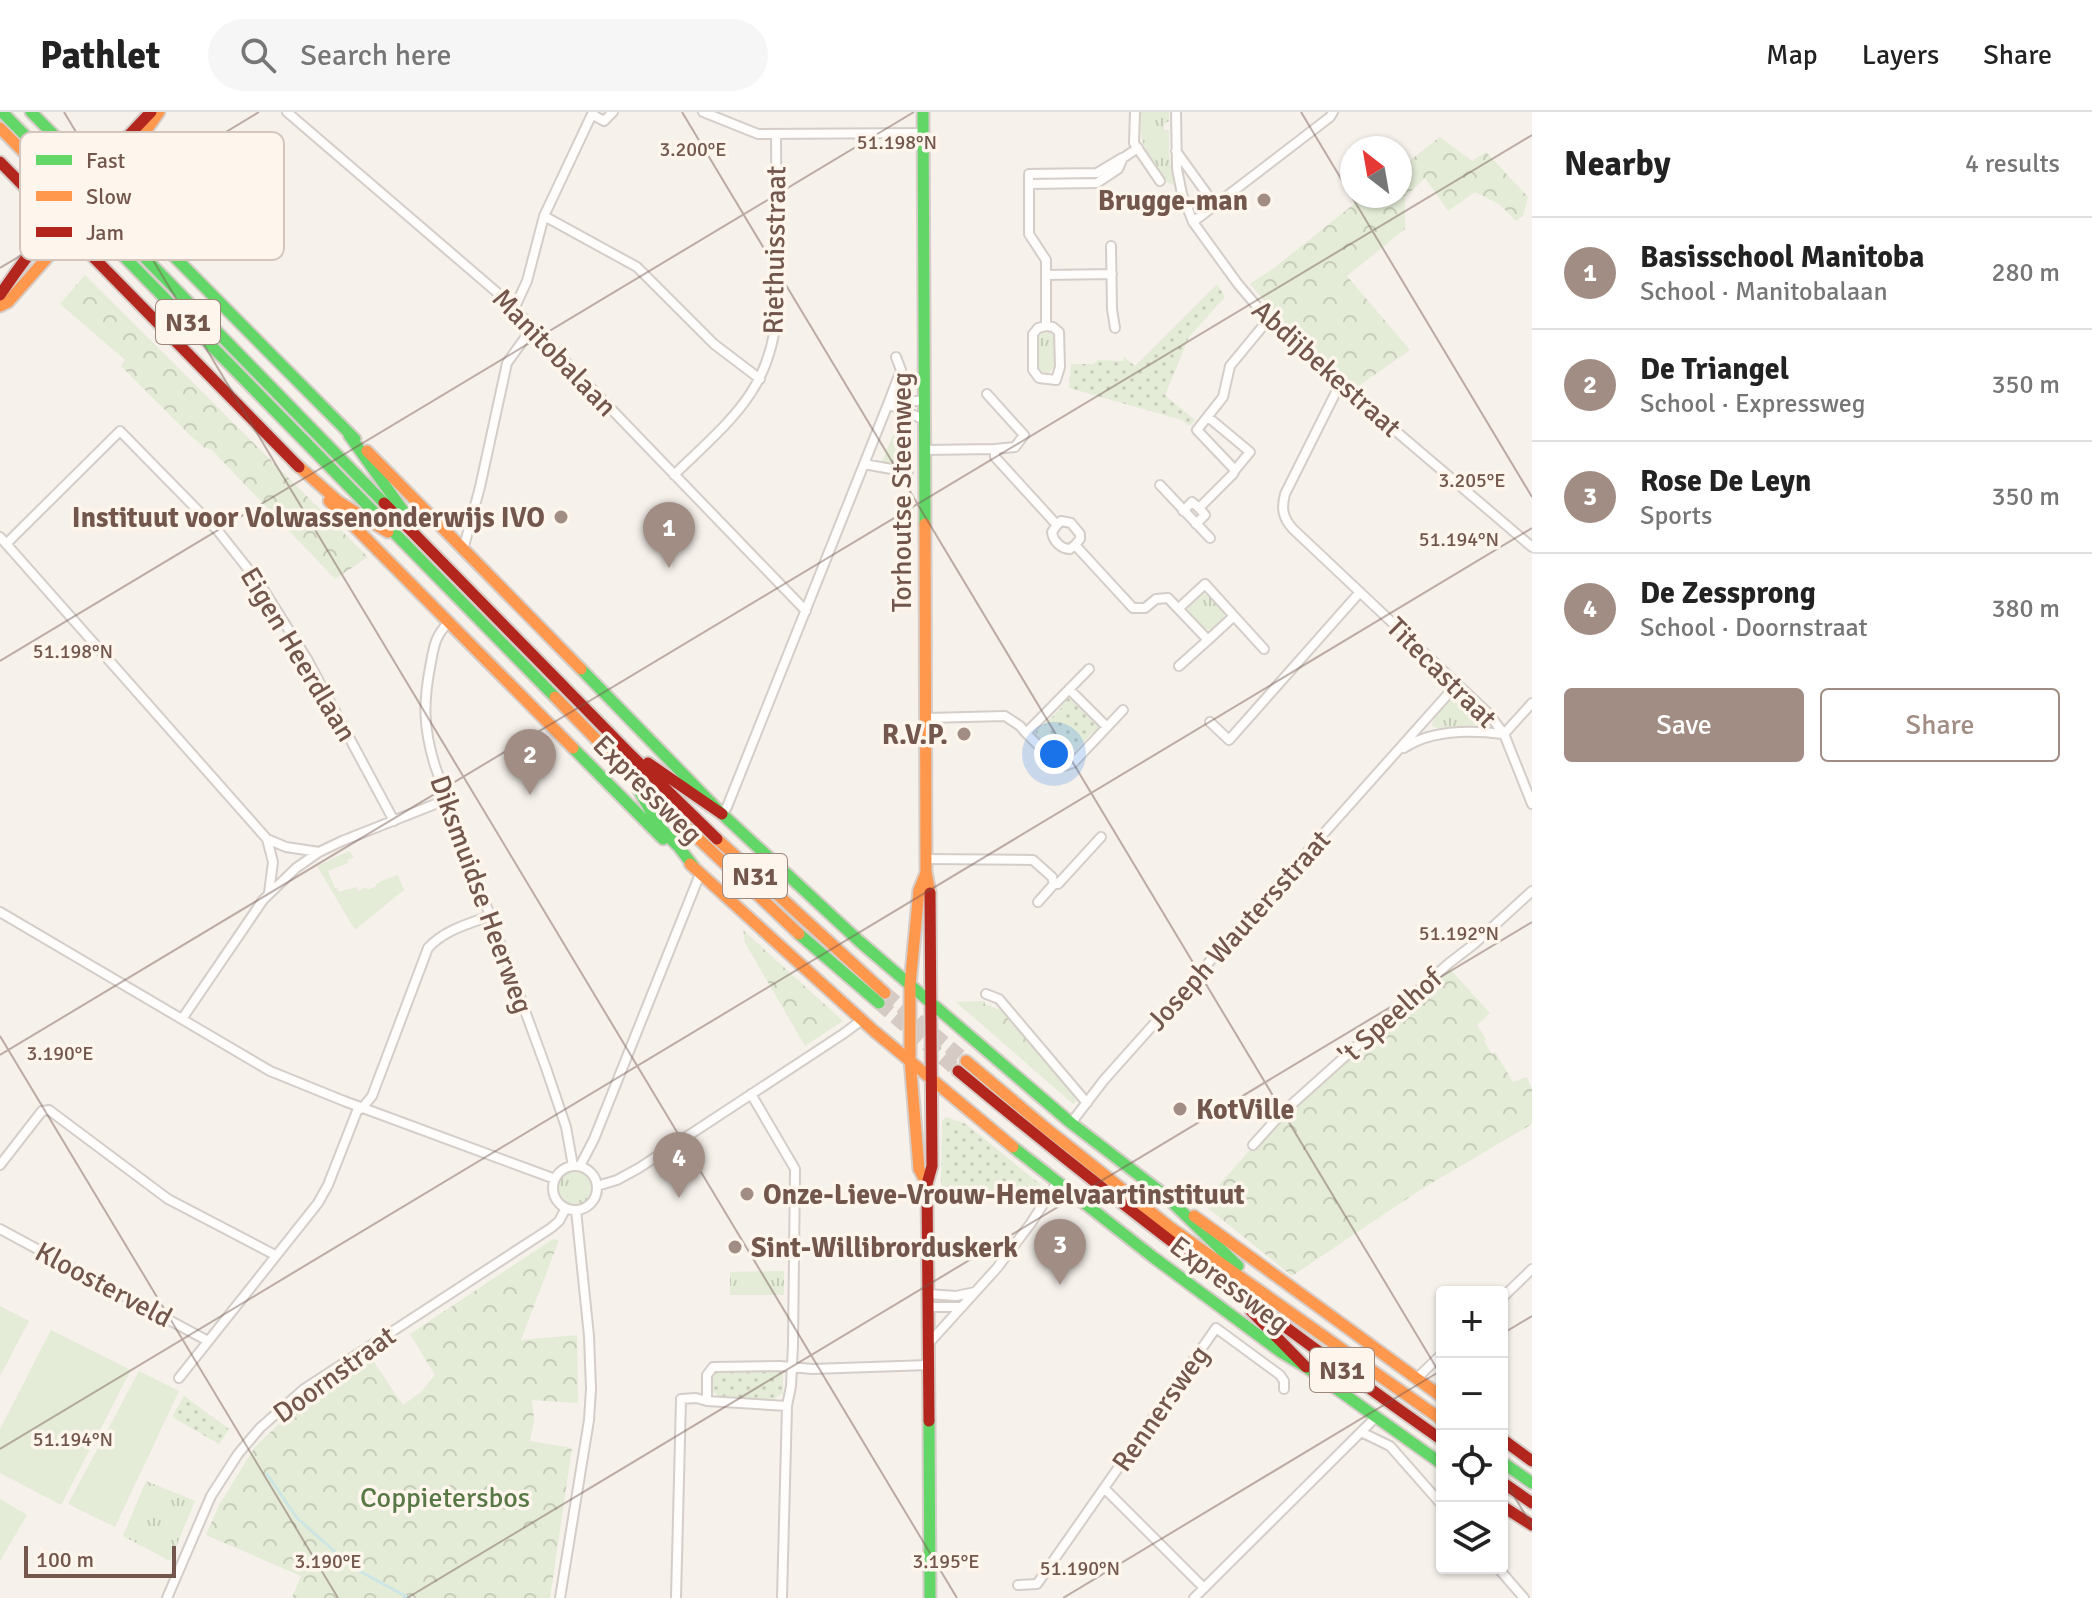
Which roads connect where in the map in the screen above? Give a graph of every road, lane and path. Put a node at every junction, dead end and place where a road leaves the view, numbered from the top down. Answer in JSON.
{"nodes":[{"id":1,"x":2,"y":112,"type":"edge"},
{"id":2,"x":31,"y":112,"type":"edge"},
{"id":3,"x":151,"y":112,"type":"edge"},
{"id":4,"x":159,"y":112,"type":"edge"},
{"id":5,"x":287,"y":112,"type":"edge"},
{"id":6,"x":613,"y":112,"type":"edge"},
{"id":7,"x":703,"y":112,"type":"edge"},
{"id":8,"x":923,"y":112,"type":"edge"},
{"id":9,"x":1135,"y":112,"type":"edge"},
{"id":10,"x":1176,"y":112,"type":"edge"},
{"id":11,"x":1333,"y":112,"type":"edge"},
{"id":12,"x":593,"y":114,"type":"edge"},
{"id":13,"x":0,"y":128,"type":"edge"},
{"id":14,"x":22,"y":132,"type":"edge"},
{"id":15,"x":51,"y":132,"type":"edge"},
{"id":16,"x":132,"y":132,"type":"edge"},
{"id":17,"x":146,"y":132,"type":"edge"},
{"id":18,"x":924,"y":133,"type":"junction"},
{"id":19,"x":776,"y":134,"type":"junction"},
{"id":20,"x":20,"y":148,"type":"edge"},
{"id":21,"x":1138,"y":148,"type":"junction"},
{"id":22,"x":1176,"y":151,"type":"junction"},
{"id":23,"x":0,"y":162,"type":"edge"},
{"id":24,"x":1160,"y":181,"type":"dead end"},
{"id":25,"x":20,"y":183,"type":"edge"},
{"id":26,"x":1215,"y":205,"type":"junction"},
{"id":27,"x":544,"y":216,"type":"junction"},
{"id":28,"x":1193,"y":222,"type":"junction"},
{"id":29,"x":1111,"y":246,"type":"dead end"},
{"id":30,"x":31,"y":260,"type":"edge"},
{"id":31,"x":38,"y":260,"type":"edge"},
{"id":32,"x":95,"y":260,"type":"edge"},
{"id":33,"x":127,"y":260,"type":"edge"},
{"id":34,"x":147,"y":260,"type":"edge"},
{"id":35,"x":178,"y":260,"type":"edge"},
{"id":36,"x":1112,"y":274,"type":"junction"},
{"id":37,"x":1046,"y":275,"type":"junction"},
{"id":38,"x":0,"y":295,"type":"edge"},
{"id":39,"x":0,"y":306,"type":"edge"},
{"id":40,"x":514,"y":309,"type":"junction"},
{"id":41,"x":1268,"y":320,"type":"junction"},
{"id":42,"x":1046,"y":326,"type":"junction"},
{"id":43,"x":532,"y":328,"type":"junction"},
{"id":44,"x":1115,"y":328,"type":"dead end"},
{"id":45,"x":896,"y":357,"type":"dead end"},
{"id":46,"x":760,"y":379,"type":"junction"},
{"id":47,"x":1340,"y":384,"type":"junction"},
{"id":48,"x":987,"y":394,"type":"dead end"},
{"id":49,"x":925,"y":400,"type":"junction"},
{"id":50,"x":888,"y":404,"type":"junction"},
{"id":51,"x":1208,"y":417,"type":"junction"},
{"id":52,"x":925,"y":420,"type":"junction"},
{"id":53,"x":349,"y":435,"type":"junction"},
{"id":54,"x":995,"y":449,"type":"junction"},
{"id":55,"x":925,"y":450,"type":"junction"},
{"id":56,"x":295,"y":463,"type":"junction"},
{"id":57,"x":864,"y":464,"type":"junction"},
{"id":58,"x":1235,"y":470,"type":"junction"},
{"id":59,"x":908,"y":472,"type":"dead end"},
{"id":60,"x":674,"y":475,"type":"junction"},
{"id":61,"x":1160,"y":485,"type":"dead end"},
{"id":62,"x":1199,"y":508,"type":"junction"},
{"id":63,"x":1183,"y":511,"type":"junction"},
{"id":64,"x":1196,"y":524,"type":"junction"},
{"id":65,"x":1057,"y":525,"type":"junction"},
{"id":66,"x":416,"y":537,"type":"junction"},
{"id":67,"x":1210,"y":538,"type":"dead end"},
{"id":68,"x":401,"y":539,"type":"junction"},
{"id":69,"x":3,"y":540,"type":"edge"},
{"id":70,"x":1075,"y":545,"type":"junction"},
{"id":71,"x":1532,"y":547,"type":"edge"},
{"id":72,"x":463,"y":550,"type":"junction"},
{"id":73,"x":1360,"y":592,"type":"junction"},
{"id":74,"x":1179,"y":608,"type":"junction"},
{"id":75,"x":806,"y":611,"type":"junction"},
{"id":76,"x":1234,"y":616,"type":"junction"},
{"id":77,"x":448,"y":623,"type":"junction"},
{"id":78,"x":1208,"y":640,"type":"junction"},
{"id":79,"x":1264,"y":649,"type":"dead end"},
{"id":80,"x":1179,"y":666,"type":"dead end"},
{"id":81,"x":1089,"y":669,"type":"dead end"},
{"id":82,"x":1457,"y":684,"type":"junction"},
{"id":83,"x":1069,"y":689,"type":"junction"},
{"id":84,"x":1532,"y":703,"type":"edge"},
{"id":85,"x":1123,"y":710,"type":"dead end"},
{"id":86,"x":927,"y":718,"type":"junction"},
{"id":87,"x":1210,"y":722,"type":"dead end"},
{"id":88,"x":1107,"y":727,"type":"junction"},
{"id":89,"x":1026,"y":733,"type":"junction"},
{"id":90,"x":1504,"y":734,"type":"junction"},
{"id":91,"x":630,"y":754,"type":"junction"},
{"id":92,"x":1391,"y":758,"type":"junction"},
{"id":93,"x":629,"y":773,"type":"junction"},
{"id":94,"x":448,"y":799,"type":"junction"},
{"id":95,"x":1532,"y":804,"type":"edge"},
{"id":96,"x":722,"y":814,"type":"junction"},
{"id":97,"x":394,"y":821,"type":"junction"},
{"id":98,"x":1101,"y":837,"type":"dead end"},
{"id":99,"x":267,"y":839,"type":"junction"},
{"id":100,"x":319,"y":852,"type":"junction"},
{"id":101,"x":926,"y":859,"type":"junction"},
{"id":102,"x":697,"y":871,"type":"junction"},
{"id":103,"x":926,"y":872,"type":"junction"},
{"id":104,"x":1054,"y":884,"type":"junction"},
{"id":105,"x":1532,"y":891,"type":"edge"},
{"id":106,"x":269,"y":893,"type":"junction"},
{"id":107,"x":1038,"y":902,"type":"dead end"},
{"id":108,"x":0,"y":912,"type":"edge"},
{"id":109,"x":490,"y":916,"type":"junction"},
{"id":110,"x":910,"y":985,"type":"junction"},
{"id":111,"x":986,"y":994,"type":"dead end"},
{"id":112,"x":931,"y":1003,"type":"junction"},
{"id":113,"x":182,"y":1019,"type":"junction"},
{"id":114,"x":862,"y":1020,"type":"junction"},
{"id":115,"x":910,"y":1060,"type":"junction"},
{"id":116,"x":931,"y":1077,"type":"junction"},
{"id":117,"x":751,"y":1094,"type":"junction"},
{"id":118,"x":1087,"y":1103,"type":"junction"},
{"id":119,"x":363,"y":1107,"type":"junction"},
{"id":120,"x":1071,"y":1123,"type":"junction"},
{"id":121,"x":1253,"y":1145,"type":"dead end"},
{"id":122,"x":0,"y":1165,"type":"edge"},
{"id":123,"x":576,"y":1166,"type":"junction"},
{"id":124,"x":555,"y":1179,"type":"junction"},
{"id":125,"x":1058,"y":1181,"type":"junction"},
{"id":126,"x":927,"y":1184,"type":"junction"},
{"id":127,"x":597,"y":1186,"type":"junction"},
{"id":128,"x":1173,"y":1203,"type":"junction"},
{"id":129,"x":566,"y":1208,"type":"junction"},
{"id":130,"x":576,"y":1210,"type":"junction"},
{"id":131,"x":0,"y":1229,"type":"edge"},
{"id":132,"x":275,"y":1255,"type":"junction"},
{"id":133,"x":1532,"y":1269,"type":"edge"},
{"id":134,"x":1248,"y":1284,"type":"junction"},
{"id":135,"x":976,"y":1292,"type":"junction"},
{"id":136,"x":1508,"y":1292,"type":"edge"},
{"id":137,"x":928,"y":1294,"type":"junction"},
{"id":138,"x":1243,"y":1297,"type":"junction"},
{"id":139,"x":929,"y":1307,"type":"junction"},
{"id":140,"x":962,"y":1307,"type":"junction"},
{"id":141,"x":208,"y":1341,"type":"junction"},
{"id":142,"x":929,"y":1343,"type":"junction"},
{"id":143,"x":1438,"y":1358,"type":"edge"},
{"id":144,"x":929,"y":1365,"type":"junction"},
{"id":145,"x":792,"y":1367,"type":"junction"},
{"id":146,"x":1306,"y":1367,"type":"junction"},
{"id":147,"x":179,"y":1378,"type":"dead end"},
{"id":148,"x":1416,"y":1379,"type":"junction"},
{"id":149,"x":1284,"y":1389,"type":"dead end"},
{"id":150,"x":1436,"y":1393,"type":"edge"},
{"id":151,"x":707,"y":1401,"type":"junction"},
{"id":152,"x":787,"y":1406,"type":"junction"},
{"id":153,"x":1436,"y":1416,"type":"edge"},
{"id":154,"x":1376,"y":1417,"type":"junction"},
{"id":155,"x":1361,"y":1432,"type":"junction"},
{"id":156,"x":1436,"y":1436,"type":"edge"},
{"id":157,"x":1508,"y":1443,"type":"edge"},
{"id":158,"x":1436,"y":1460,"type":"edge"},
{"id":159,"x":1532,"y":1461,"type":"edge"},
{"id":160,"x":1508,"y":1466,"type":"edge"},
{"id":161,"x":1532,"y":1483,"type":"edge"},
{"id":162,"x":1508,"y":1486,"type":"edge"},
{"id":163,"x":1104,"y":1488,"type":"junction"},
{"id":164,"x":1439,"y":1502,"type":"edge"},
{"id":165,"x":1532,"y":1503,"type":"edge"},
{"id":166,"x":1508,"y":1510,"type":"edge"},
{"id":167,"x":1532,"y":1525,"type":"edge"},
{"id":168,"x":1503,"y":1574,"type":"edge"},
{"id":169,"x":1018,"y":1585,"type":"dead end"},
{"id":170,"x":1204,"y":1588,"type":"junction"},
{"id":171,"x":167,"y":1598,"type":"edge"},
{"id":172,"x":560,"y":1598,"type":"edge"},
{"id":173,"x":676,"y":1598,"type":"edge"},
{"id":174,"x":782,"y":1598,"type":"edge"},
{"id":175,"x":930,"y":1598,"type":"edge"},
{"id":176,"x":1194,"y":1598,"type":"edge"},
{"id":177,"x":1524,"y":1598,"type":"edge"}],
"edges":[{"from":1,"to":14,"type":"main road"},
{"from":2,"to":15,"type":"main road","name":"Expressweg"},
{"from":3,"to":16,"type":"main road"},
{"from":4,"to":17,"type":"main road"},
{"from":5,"to":40,"type":"street","name":"Manitobalaan"},
{"from":6,"to":12,"type":"street"},
{"from":7,"to":19,"type":"street"},
{"from":8,"to":18,"type":"main road","name":"Torhoutse Steenweg"},
{"from":9,"to":21,"type":"street"},
{"from":10,"to":22,"type":"street","name":"Abdijbekestraat"},
{"from":11,"to":26,"type":"street"},
{"from":12,"to":27,"type":"street"},
{"from":13,"to":20,"type":"main road"},
{"from":18,"to":19,"type":"street"},
{"from":18,"to":49,"type":"main road","name":"Torhoutse Steenweg"},
{"from":19,"to":46,"type":"street","name":"Riethuisstraat"},
{"from":21,"to":24,"type":"street"},
{"from":21,"to":37,"type":"street"},
{"from":22,"to":26,"type":"street"},
{"from":22,"to":28,"type":"street","name":"Abdijbekestraat"},
{"from":23,"to":25,"type":"main road","name":"Expressweg"},
{"from":26,"to":28,"type":"street"},
{"from":27,"to":40,"type":"street"},
{"from":27,"to":46,"type":"street"},
{"from":28,"to":41,"type":"street","name":"Abdijbekestraat"},
{"from":29,"to":36,"type":"street"},
{"from":30,"to":38,"type":"main road"},
{"from":31,"to":39,"type":"main road"},
{"from":32,"to":56,"type":"main road","name":"Expressweg"},
{"from":33,"to":68,"type":"main road","name":"Expressweg","number":"N31"},
{"from":34,"to":66,"type":"main road","name":"Expressweg","number":"N31"},
{"from":35,"to":53,"type":"main road","name":"Expressweg"},
{"from":36,"to":37,"type":"street"},
{"from":36,"to":44,"type":"street"},
{"from":37,"to":42,"type":"street"},
{"from":40,"to":43,"type":"street","name":"Manitobalaan"},
{"from":41,"to":47,"type":"street","name":"Abdijbekestraat"},
{"from":41,"to":51,"type":"street"},
{"from":42,"to":42,"type":"street"},
{"from":43,"to":60,"type":"street","name":"Manitobalaan"},
{"from":43,"to":72,"type":"street"},
{"from":45,"to":50,"type":"street"},
{"from":46,"to":60,"type":"street","name":"Riethuisstraat"},
{"from":47,"to":71,"type":"street","name":"Abdijbekestraat"},
{"from":47,"to":73,"type":"street","name":"Titecastraat"},
{"from":48,"to":54,"type":"street"},
{"from":49,"to":50,"type":"street"},
{"from":49,"to":52,"type":"main road","name":"Torhoutse Steenweg"},
{"from":50,"to":52,"type":"street"},
{"from":50,"to":57,"type":"street"},
{"from":51,"to":58,"type":"street"},
{"from":51,"to":58,"type":"street"},
{"from":52,"to":55,"type":"main road","name":"Torhoutse Steenweg"},
{"from":53,"to":66,"type":"main road"},
{"from":53,"to":72,"type":"main road","name":"Expressweg"},
{"from":54,"to":55,"type":"street"},
{"from":54,"to":65,"type":"street"},
{"from":55,"to":86,"type":"main road","name":"Torhoutse Steenweg"},
{"from":56,"to":68,"type":"main road"},
{"from":56,"to":77,"type":"main road","name":"Expressweg"},
{"from":57,"to":59,"type":"street"},
{"from":57,"to":75,"type":"street"},
{"from":58,"to":62,"type":"street"},
{"from":60,"to":75,"type":"street","name":"Manitobalaan"},
{"from":61,"to":63,"type":"street"},
{"from":62,"to":63,"type":"street"},
{"from":62,"to":64,"type":"street"},
{"from":63,"to":64,"type":"street"},
{"from":64,"to":67,"type":"street"},
{"from":65,"to":70,"type":"street"},
{"from":65,"to":70,"type":"street"},
{"from":66,"to":91,"type":"main road","name":"Expressweg","number":"N31"},
{"from":68,"to":93,"type":"main road","name":"Expressweg","number":"N31"},
{"from":69,"to":97,"type":"street","name":"Eigen Heerdlaan"},
{"from":69,"to":99,"type":"street"},
{"from":70,"to":74,"type":"street"},
{"from":72,"to":96,"type":"main road","name":"Expressweg"},
{"from":73,"to":82,"type":"street","name":"Titecastraat"},
{"from":73,"to":87,"type":"street"},
{"from":74,"to":76,"type":"street"},
{"from":74,"to":78,"type":"street"},
{"from":75,"to":96,"type":"street"},
{"from":76,"to":78,"type":"street"},
{"from":76,"to":79,"type":"street"},
{"from":77,"to":94,"type":"street","name":"Diksmuidse Heerweg"},
{"from":77,"to":102,"type":"main road","name":"Expressweg"},
{"from":78,"to":80,"type":"street"},
{"from":81,"to":83,"type":"street"},
{"from":82,"to":90,"type":"street","name":"Titecastraat"},
{"from":82,"to":92,"type":"street","name":"Joseph Wautersstraat"},
{"from":83,"to":88,"type":"street"},
{"from":83,"to":89,"type":"street"},
{"from":84,"to":90,"type":"street"},
{"from":85,"to":88,"type":"street"},
{"from":86,"to":89,"type":"street"},
{"from":86,"to":101,"type":"main road","name":"Torhoutse Steenweg"},
{"from":88,"to":89,"type":"street"},
{"from":90,"to":92,"type":"street","name":"Joseph Wautersstraat"},
{"from":90,"to":95,"type":"street","name":"Titecastraat"},
{"from":91,"to":93,"type":"main road","name":"Expressweg","number":"N31"},
{"from":91,"to":96,"type":"main road"},
{"from":92,"to":118,"type":"street","name":"Joseph Wautersstraat"},
{"from":93,"to":102,"type":"main road"},
{"from":94,"to":97,"type":"street"},
{"from":94,"to":109,"type":"street","name":"Diksmuidse Heerweg"},
{"from":96,"to":110,"type":"main road","name":"Expressweg"},
{"from":97,"to":100,"type":"street"},
{"from":98,"to":104,"type":"street"},
{"from":99,"to":100,"type":"street"},
{"from":99,"to":106,"type":"street"},
{"from":100,"to":106,"type":"street"},
{"from":101,"to":103,"type":"main road","name":"Torhoutse Steenweg"},
{"from":101,"to":104,"type":"street"},
{"from":102,"to":114,"type":"main road","name":"Expressweg"},
{"from":102,"to":123,"type":"street"},
{"from":103,"to":110,"type":"main road","name":"Torhoutse Steenweg"},
{"from":103,"to":112,"type":"main road","name":"Torhoutse Steenweg"},
{"from":104,"to":107,"type":"street"},
{"from":105,"to":121,"type":"street","name":"'t Speelhof"},
{"from":106,"to":113,"type":"street"},
{"from":108,"to":113,"type":"street"},
{"from":109,"to":119,"type":"street"},
{"from":109,"to":123,"type":"street","name":"Diksmuidse Heerweg"},
{"from":110,"to":112,"type":"main road","name":"Expressweg"},
{"from":110,"to":115,"type":"main road","name":"Torhoutse Steenweg"},
{"from":111,"to":118,"type":"street"},
{"from":112,"to":116,"type":"main road","name":"Torhoutse Steenweg"},
{"from":112,"to":120,"type":"main road","name":"Expressweg"},
{"from":113,"to":119,"type":"street"},
{"from":114,"to":115,"type":"main road","name":"Expressweg"},
{"from":114,"to":117,"type":"street"},
{"from":115,"to":116,"type":"main road","name":"Expressweg"},
{"from":115,"to":126,"type":"main road","name":"Torhoutse Steenweg"},
{"from":116,"to":125,"type":"main road","name":"Expressweg"},
{"from":116,"to":126,"type":"main road","name":"Torhoutse Steenweg"},
{"from":117,"to":127,"type":"street"},
{"from":117,"to":145,"type":"street"},
{"from":118,"to":120,"type":"street","name":"Joseph Wautersstraat"},
{"from":119,"to":124,"type":"street"},
{"from":119,"to":132,"type":"street"},
{"from":120,"to":128,"type":"main road","name":"Expressweg"},
{"from":122,"to":132,"type":"street"},
{"from":123,"to":124,"type":"street"},
{"from":123,"to":127,"type":"street"},
{"from":124,"to":129,"type":"street"},
{"from":125,"to":135,"type":"street"},
{"from":125,"to":146,"type":"main road","name":"Expressweg"},
{"from":126,"to":137,"type":"main road","name":"Torhoutse Steenweg"},
{"from":127,"to":130,"type":"street"},
{"from":128,"to":134,"type":"main road"},
{"from":128,"to":148,"type":"main road","name":"Expressweg"},
{"from":129,"to":130,"type":"street"},
{"from":129,"to":171,"type":"street","name":"Doornstraat"},
{"from":130,"to":172,"type":"street"},
{"from":131,"to":141,"type":"street","name":"Kloosterveld"},
{"from":132,"to":141,"type":"street"},
{"from":133,"to":136,"type":"street"},
{"from":134,"to":138,"type":"main road","name":"Expressweg","number":"N31"},
{"from":134,"to":153,"type":"main road","name":"Expressweg","number":"N31"},
{"from":135,"to":137,"type":"street"},
{"from":135,"to":140,"type":"street"},
{"from":137,"to":139,"type":"main road","name":"Torhoutse Steenweg"},
{"from":138,"to":146,"type":"main road"},
{"from":138,"to":156,"type":"main road","name":"Expressweg","number":"N31"},
{"from":139,"to":140,"type":"street"},
{"from":139,"to":142,"type":"main road","name":"Torhoutse Steenweg"},
{"from":140,"to":142,"type":"street"},
{"from":141,"to":147,"type":"street"},
{"from":142,"to":144,"type":"main road","name":"Torhoutse Steenweg"},
{"from":143,"to":148,"type":"street"},
{"from":144,"to":145,"type":"street"},
{"from":144,"to":175,"type":"main road","name":"Torhoutse Steenweg"},
{"from":145,"to":151,"type":"street"},
{"from":145,"to":152,"type":"street"},
{"from":146,"to":154,"type":"main road","name":"Expressweg"},
{"from":148,"to":150,"type":"main road","name":"Expressweg"},
{"from":149,"to":163,"type":"street","name":"Rennersweg"},
{"from":151,"to":152,"type":"street"},
{"from":151,"to":173,"type":"street"},
{"from":152,"to":174,"type":"street"},
{"from":154,"to":155,"type":"street"},
{"from":154,"to":158,"type":"main road","name":"Expressweg"},
{"from":155,"to":164,"type":"street"},
{"from":155,"to":170,"type":"street"},
{"from":157,"to":159,"type":"main road"},
{"from":160,"to":161,"type":"main road"},
{"from":162,"to":165,"type":"main road"},
{"from":163,"to":169,"type":"street"},
{"from":163,"to":170,"type":"street","name":"Rennersweg"},
{"from":166,"to":167,"type":"main road"},
{"from":168,"to":177,"type":"street"},
{"from":170,"to":176,"type":"street"}]}
